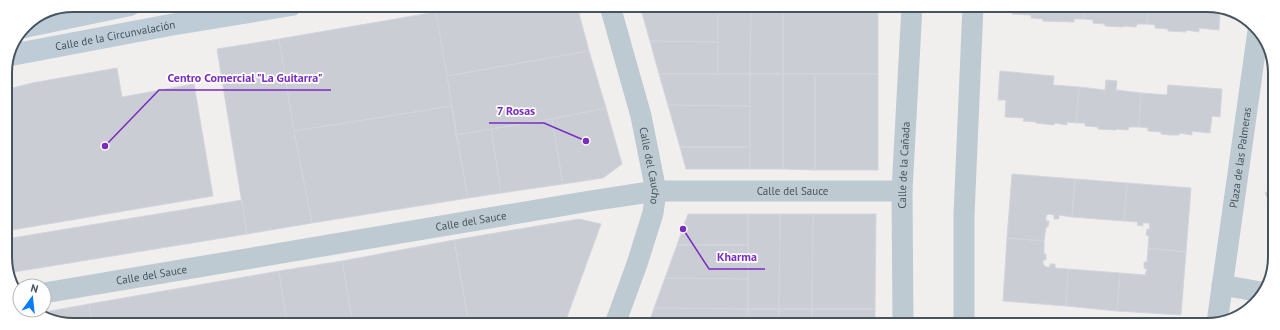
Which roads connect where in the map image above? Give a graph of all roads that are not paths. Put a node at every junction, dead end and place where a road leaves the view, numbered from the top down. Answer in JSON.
{"nodes":[{"id":1,"x":96,"y":12,"type":"edge"},
{"id":2,"x":249,"y":12,"type":"edge"},
{"id":3,"x":612,"y":12,"type":"edge"},
{"id":4,"x":912,"y":12,"type":"edge"},
{"id":5,"x":973,"y":12,"type":"edge"},
{"id":6,"x":37,"y":24,"type":"edge"},
{"id":7,"x":1257,"y":38,"type":"edge"},
{"id":8,"x":15,"y":54,"type":"edge"},
{"id":9,"x":656,"y":191,"type":"junction"},
{"id":10,"x":902,"y":191,"type":"junction"},
{"id":11,"x":1222,"y":285,"type":"junction"},
{"id":12,"x":1257,"y":291,"type":"edge"},
{"id":13,"x":52,"y":292,"type":"edge"},
{"id":14,"x":1218,"y":317,"type":"edge"},
{"id":15,"x":617,"y":318,"type":"edge"},
{"id":16,"x":903,"y":318,"type":"edge"},
{"id":17,"x":964,"y":318,"type":"edge"}],
"edges":[{"from":1,"to":6,"type":"street"},
{"from":2,"to":8,"type":"street","name":"Calle de la Circunvalación"},
{"from":3,"to":9,"type":"street","name":"Calle del Caucho"},
{"from":4,"to":10,"type":"street","name":"Calle de la Cañada"},
{"from":5,"to":17,"type":"street"},
{"from":7,"to":11,"type":"street","name":"Plaza de las Palmeras"},
{"from":9,"to":10,"type":"street","name":"Calle del Sauce"},
{"from":9,"to":13,"type":"street","name":"Calle del Sauce"},
{"from":9,"to":15,"type":"street","name":"Calle del Caucho"},
{"from":10,"to":16,"type":"street","name":"Calle de la Cañada"},
{"from":11,"to":12,"type":"street"},
{"from":11,"to":14,"type":"street","name":"Plaza de las Palmeras"}]}
